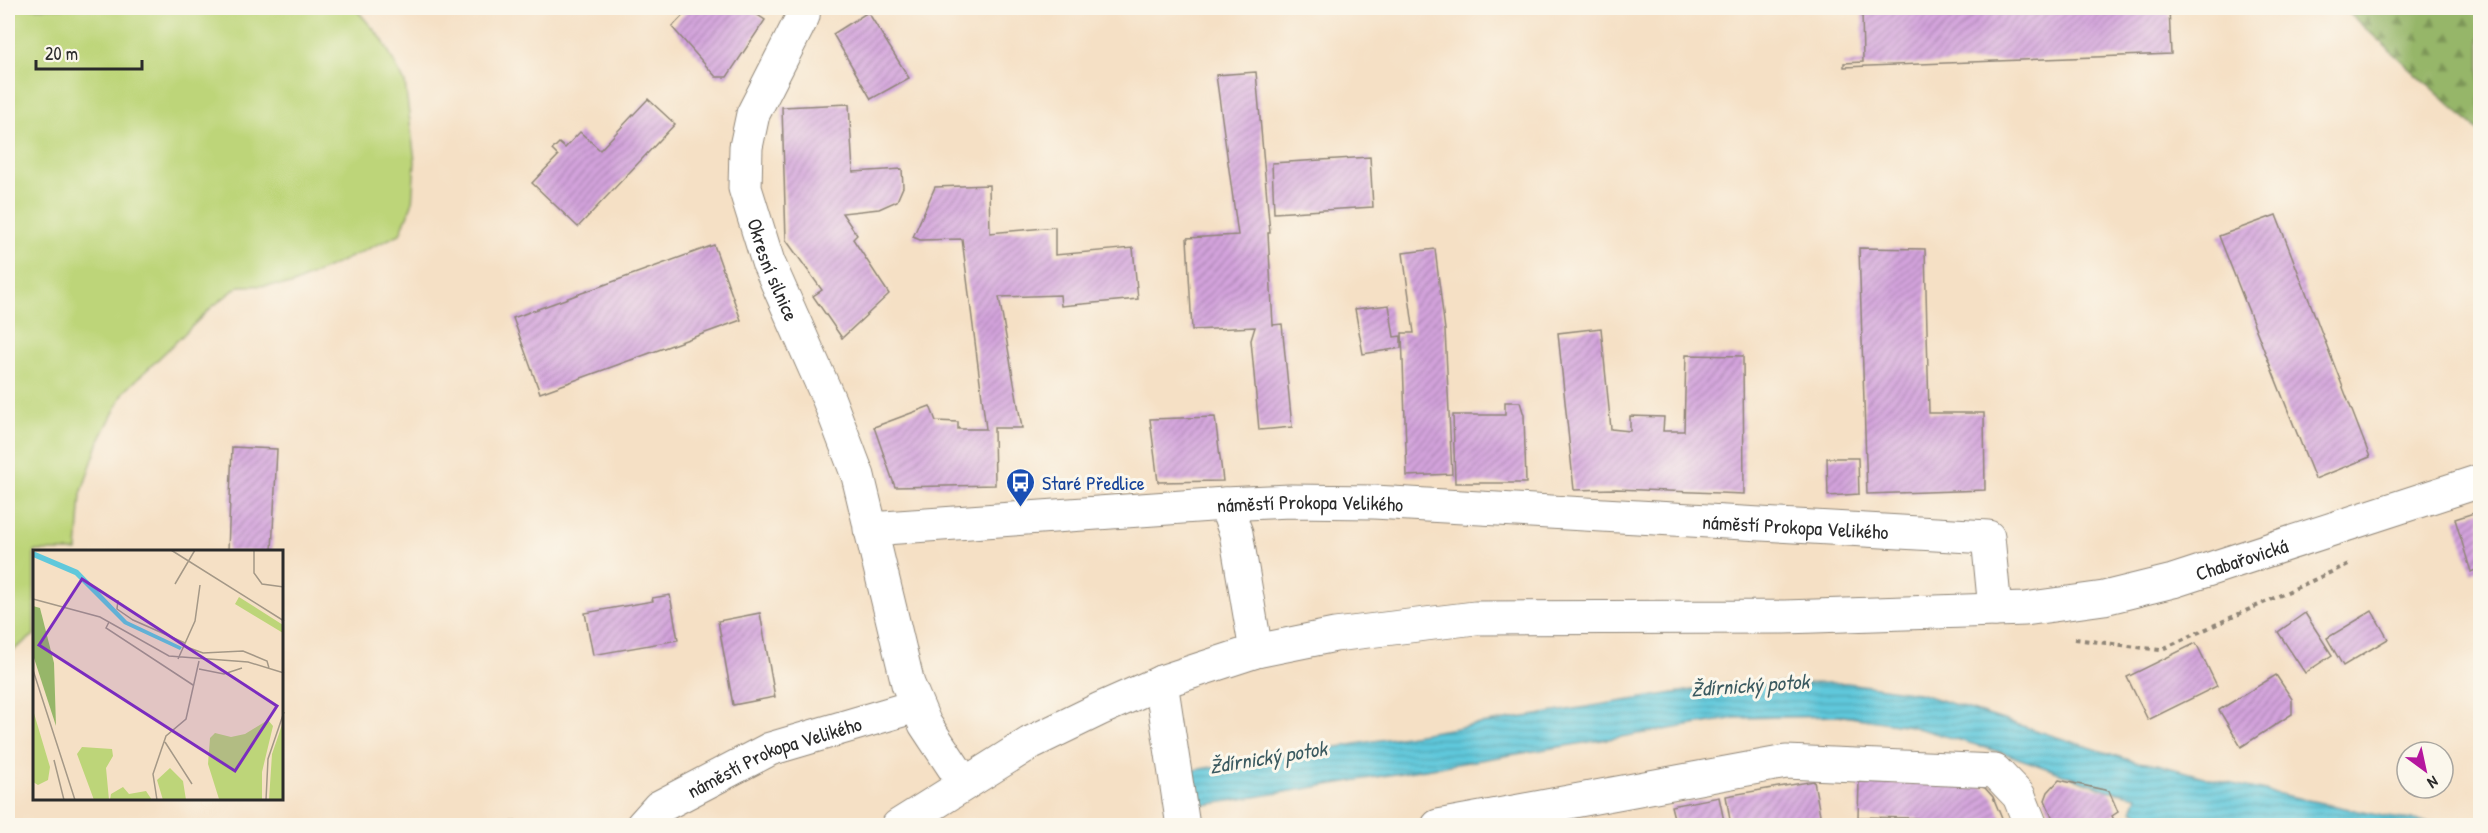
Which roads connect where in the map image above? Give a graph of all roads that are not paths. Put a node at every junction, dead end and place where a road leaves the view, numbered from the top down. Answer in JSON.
{"nodes":[{"id":1,"x":804,"y":8,"type":"edge"},
{"id":2,"x":2481,"y":481,"type":"edge"},
{"id":3,"x":1225,"y":504,"type":"junction"},
{"id":4,"x":870,"y":529,"type":"junction"},
{"id":5,"x":1995,"y":610,"type":"junction"},
{"id":6,"x":1257,"y":651,"type":"junction"},
{"id":7,"x":1161,"y":682,"type":"junction"},
{"id":8,"x":916,"y":706,"type":"junction"},
{"id":9,"x":964,"y":783,"type":"junction"},
{"id":10,"x":642,"y":825,"type":"edge"},
{"id":11,"x":898,"y":825,"type":"edge"},
{"id":12,"x":1182,"y":825,"type":"edge"},
{"id":13,"x":1438,"y":825,"type":"edge"},
{"id":14,"x":2031,"y":825,"type":"edge"}],
"edges":[{"from":1,"to":4,"type":"street","name":"Okresní silnice"},
{"from":2,"to":5,"type":"street","name":"Chabařovická"},
{"from":3,"to":4,"type":"street","name":"náměstí Prokopa Velikého"},
{"from":3,"to":5,"type":"street","name":"náměstí Prokopa Velikého"},
{"from":3,"to":6,"type":"street"},
{"from":4,"to":8,"type":"street"},
{"from":5,"to":6,"type":"street"},
{"from":6,"to":7,"type":"street"},
{"from":7,"to":9,"type":"street"},
{"from":7,"to":12,"type":"street"},
{"from":8,"to":9,"type":"street"},
{"from":8,"to":10,"type":"street","name":"náměstí Prokopa Velikého"},
{"from":9,"to":11,"type":"street"},
{"from":13,"to":14,"type":"street"}]}
